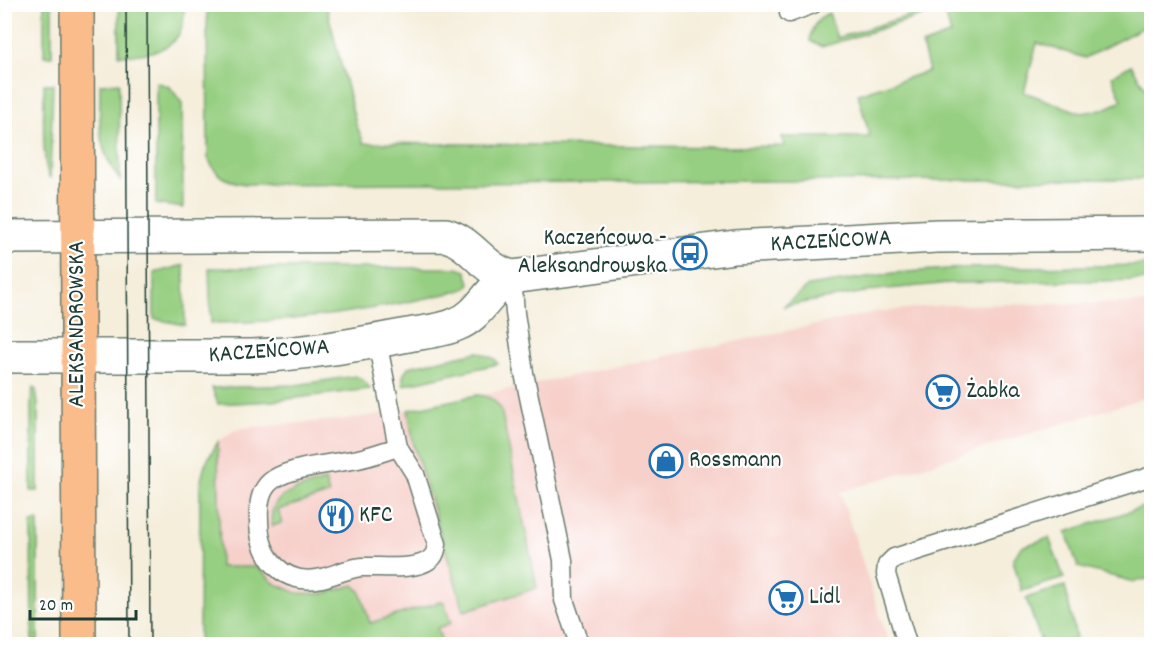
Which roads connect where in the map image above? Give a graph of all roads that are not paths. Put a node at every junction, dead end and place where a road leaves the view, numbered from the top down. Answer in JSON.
{"nodes":[{"id":1,"x":77,"y":4,"type":"edge"},
{"id":2,"x":813,"y":4,"type":"edge"},
{"id":3,"x":789,"y":13,"type":"dead end"},
{"id":4,"x":1152,"y":234,"type":"edge"},
{"id":5,"x":4,"y":237,"type":"edge"},
{"id":6,"x":78,"y":237,"type":"junction"},
{"id":7,"x":512,"y":277,"type":"junction"},
{"id":8,"x":377,"y":341,"type":"junction"},
{"id":9,"x":4,"y":356,"type":"edge"},
{"id":10,"x":78,"y":357,"type":"junction"},
{"id":11,"x":398,"y":447,"type":"junction"},
{"id":12,"x":1152,"y":476,"type":"edge"},
{"id":13,"x":79,"y":645,"type":"edge"},
{"id":14,"x":579,"y":645,"type":"edge"},
{"id":15,"x":907,"y":645,"type":"edge"}],
"edges":[{"from":1,"to":6,"type":"main road","name":"ALEKSANDROWSKA"},
{"from":2,"to":3,"type":"lane"},
{"from":4,"to":7,"type":"street","name":"KACZEŃCOWA"},
{"from":5,"to":6,"type":"street"},
{"from":6,"to":7,"type":"street"},
{"from":6,"to":10,"type":"main road","name":"ALEKSANDROWSKA"},
{"from":7,"to":8,"type":"street","name":"KACZEŃCOWA"},
{"from":7,"to":14,"type":"lane"},
{"from":8,"to":10,"type":"street","name":"KACZEŃCOWA"},
{"from":8,"to":11,"type":"lane"},
{"from":9,"to":10,"type":"street","name":"KACZEŃCOWA"},
{"from":10,"to":13,"type":"main road","name":"ALEKSANDROWSKA"},
{"from":11,"to":11,"type":"lane"},
{"from":12,"to":15,"type":"lane"}]}
